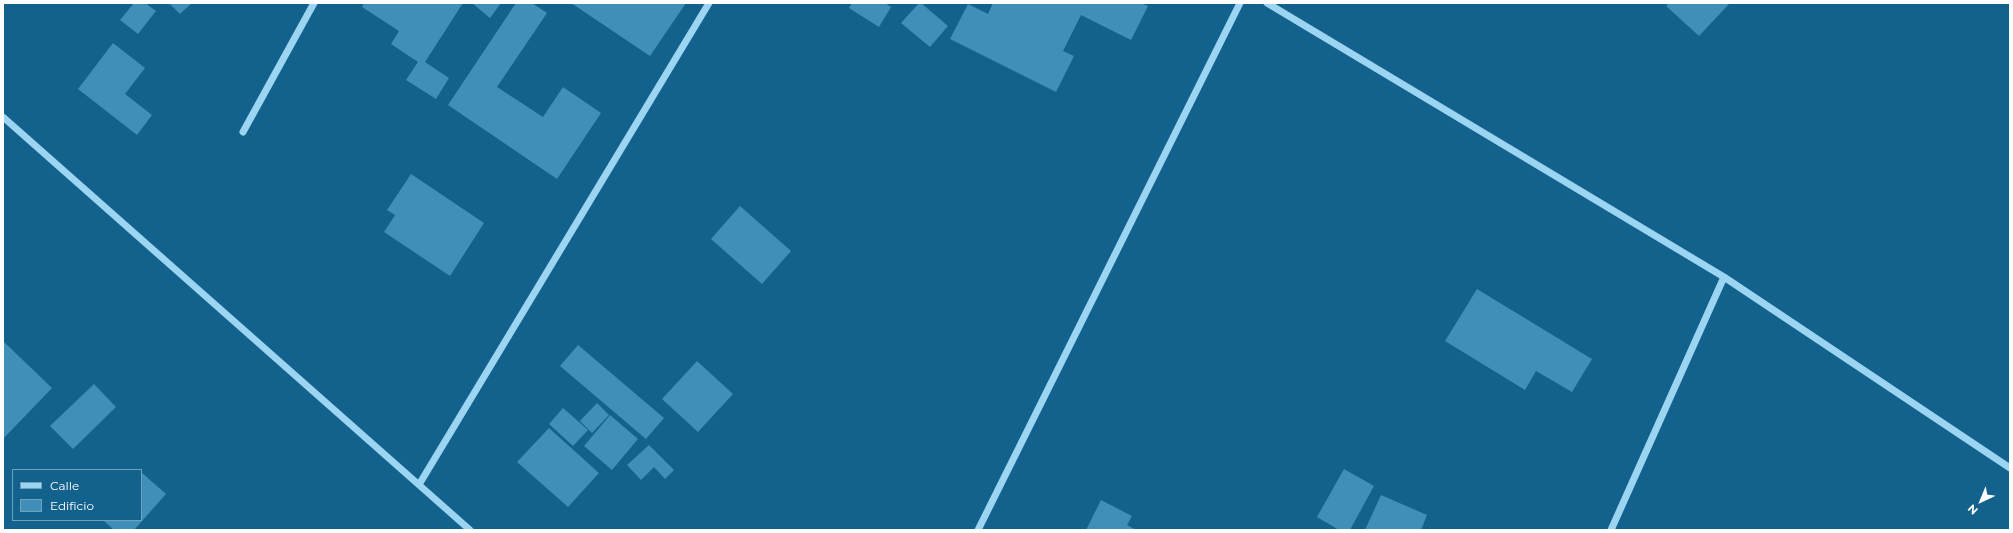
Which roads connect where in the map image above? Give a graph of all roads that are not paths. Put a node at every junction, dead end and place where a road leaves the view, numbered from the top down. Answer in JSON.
{"nodes":[{"id":1,"x":314,"y":3,"type":"edge"},
{"id":2,"x":709,"y":3,"type":"edge"},
{"id":3,"x":1240,"y":3,"type":"edge"},
{"id":4,"x":1267,"y":3,"type":"edge"},
{"id":5,"x":3,"y":116,"type":"edge"},
{"id":6,"x":243,"y":132,"type":"dead end"},
{"id":7,"x":1724,"y":277,"type":"junction"},
{"id":8,"x":2010,"y":468,"type":"edge"},
{"id":9,"x":420,"y":484,"type":"junction"},
{"id":10,"x":470,"y":530,"type":"edge"},
{"id":11,"x":978,"y":530,"type":"edge"},
{"id":12,"x":1611,"y":530,"type":"edge"}],
"edges":[{"from":1,"to":6,"type":"street"},
{"from":2,"to":9,"type":"street"},
{"from":3,"to":11,"type":"street"},
{"from":4,"to":7,"type":"street"},
{"from":5,"to":9,"type":"street"},
{"from":7,"to":8,"type":"street"},
{"from":7,"to":12,"type":"street"},
{"from":9,"to":10,"type":"street"}]}
